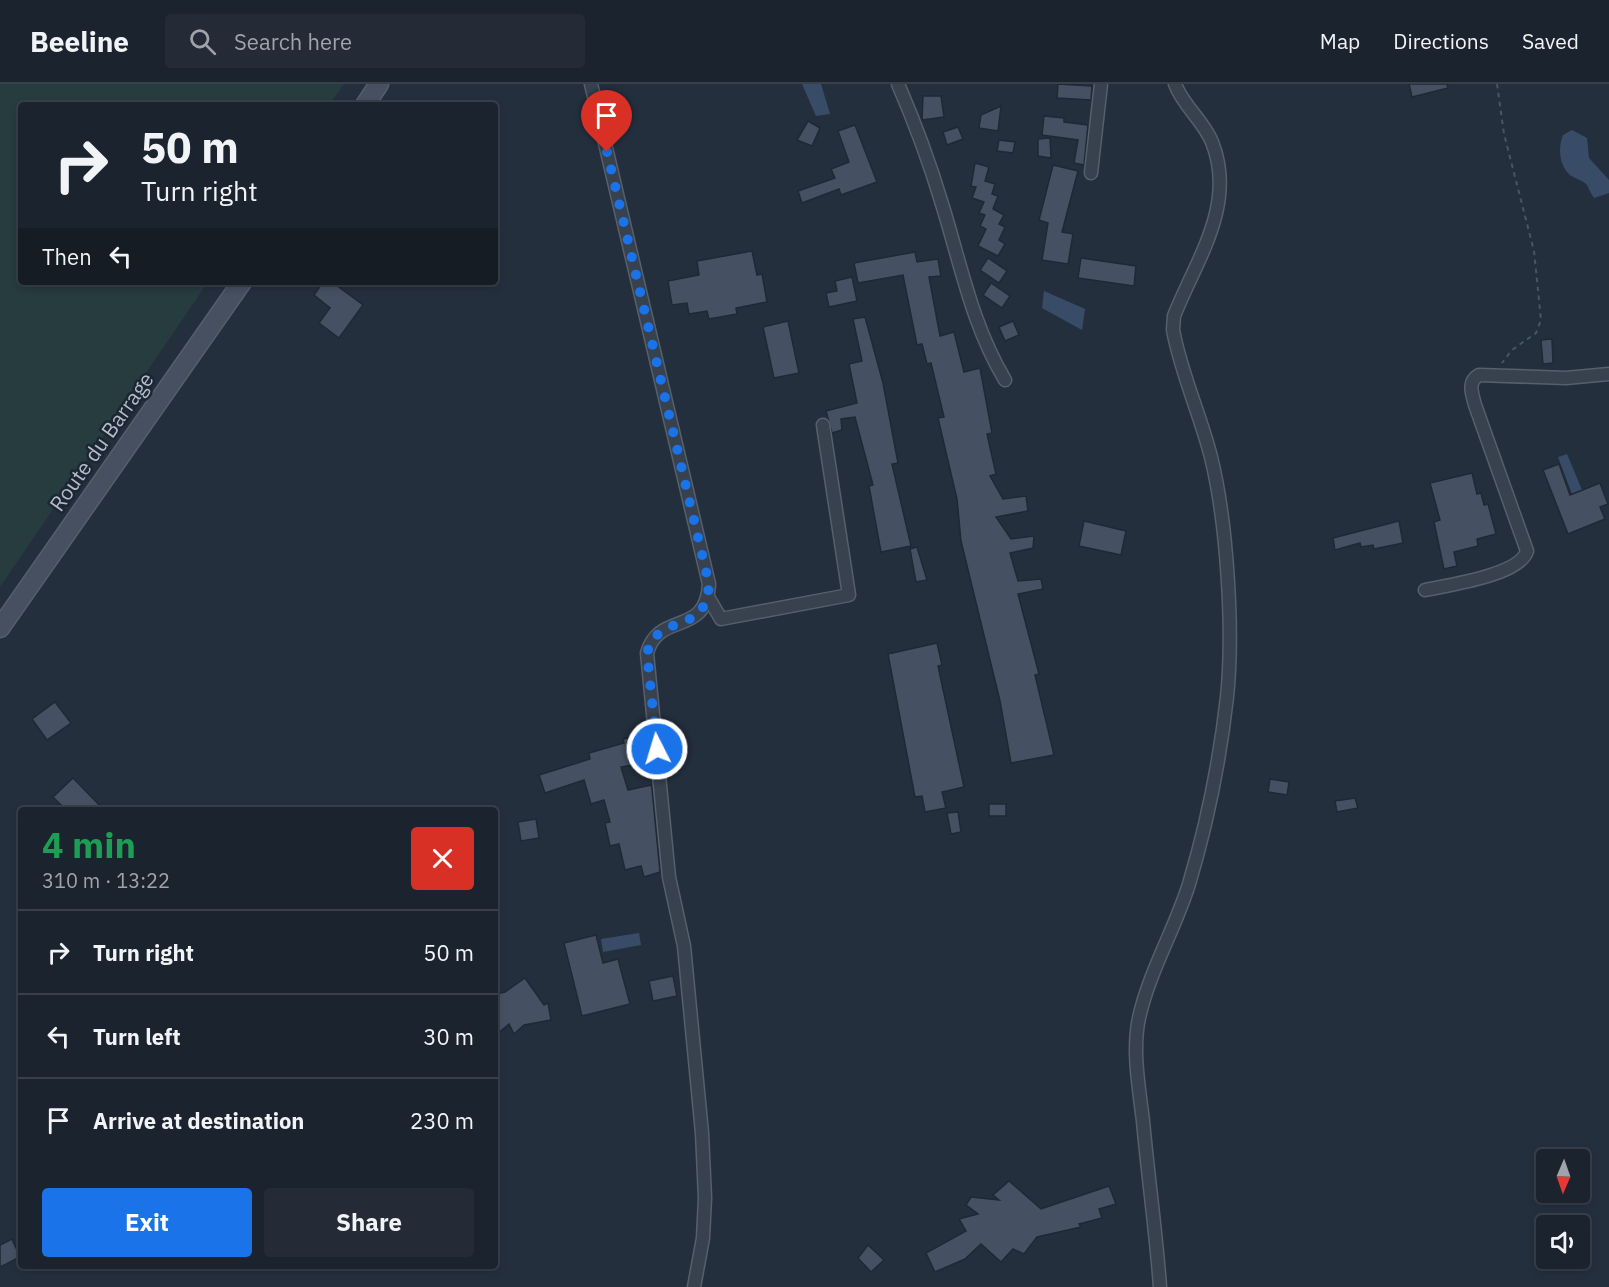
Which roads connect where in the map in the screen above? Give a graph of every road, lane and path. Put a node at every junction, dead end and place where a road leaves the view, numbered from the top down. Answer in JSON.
{"nodes":[{"id":1,"x":379,"y":84,"type":"edge"},
{"id":2,"x":591,"y":84,"type":"edge"},
{"id":3,"x":898,"y":84,"type":"edge"},
{"id":4,"x":1101,"y":84,"type":"edge"},
{"id":5,"x":1175,"y":84,"type":"edge"},
{"id":6,"x":1497,"y":84,"type":"edge"},
{"id":7,"x":367,"y":102,"type":"edge"},
{"id":8,"x":1091,"y":173,"type":"dead end"},
{"id":9,"x":240,"y":285,"type":"edge"},
{"id":10,"x":1609,"y":374,"type":"edge"},
{"id":11,"x":1496,"y":376,"type":"junction"},
{"id":12,"x":1005,"y":380,"type":"dead end"},
{"id":13,"x":823,"y":424,"type":"dead end"},
{"id":14,"x":1425,"y":590,"type":"dead end"},
{"id":15,"x":708,"y":597,"type":"junction"},
{"id":16,"x":0,"y":628,"type":"edge"},
{"id":17,"x":694,"y":1287,"type":"edge"},
{"id":18,"x":1160,"y":1287,"type":"edge"}],
"edges":[{"from":1,"to":7,"type":"main road"},
{"from":2,"to":15,"type":"street"},
{"from":3,"to":12,"type":"street"},
{"from":4,"to":8,"type":"street"},
{"from":5,"to":18,"type":"street"},
{"from":6,"to":11,"type":"path"},
{"from":9,"to":16,"type":"main road","name":"Route du Barrage"},
{"from":10,"to":11,"type":"street"},
{"from":11,"to":14,"type":"street"},
{"from":13,"to":15,"type":"street"},
{"from":15,"to":17,"type":"street"}]}
